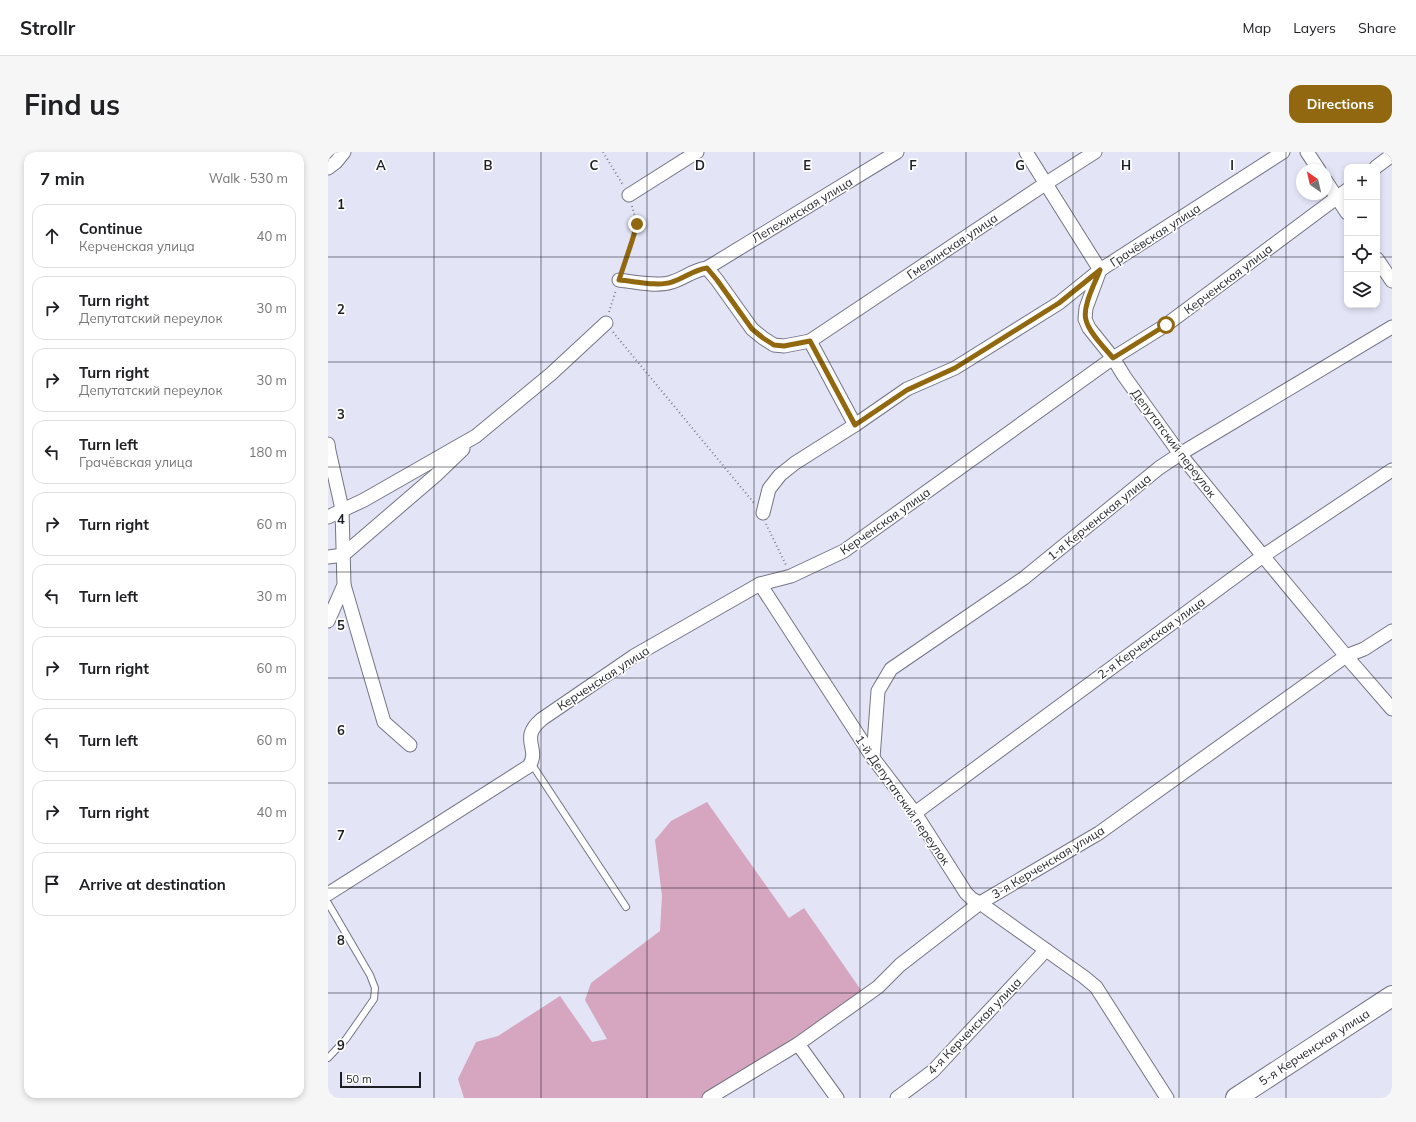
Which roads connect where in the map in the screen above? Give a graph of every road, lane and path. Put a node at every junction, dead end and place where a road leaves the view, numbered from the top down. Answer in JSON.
{"nodes":[{"id":1,"x":344,"y":152,"type":"edge"},
{"id":2,"x":603,"y":152,"type":"edge"},
{"id":3,"x":697,"y":152,"type":"edge"},
{"id":4,"x":897,"y":152,"type":"edge"},
{"id":5,"x":1026,"y":152,"type":"edge"},
{"id":6,"x":1095,"y":152,"type":"edge"},
{"id":7,"x":1283,"y":152,"type":"edge"},
{"id":8,"x":1307,"y":152,"type":"edge"},
{"id":9,"x":1392,"y":155,"type":"edge"},
{"id":10,"x":1315,"y":164,"type":"edge"},
{"id":11,"x":1380,"y":164,"type":"edge"},
{"id":12,"x":328,"y":168,"type":"edge"},
{"id":13,"x":1045,"y":184,"type":"junction"},
{"id":14,"x":1332,"y":186,"type":"edge"},
{"id":15,"x":1342,"y":194,"type":"edge"},
{"id":16,"x":629,"y":195,"type":"junction"},
{"id":17,"x":1380,"y":263,"type":"edge"},
{"id":18,"x":707,"y":268,"type":"junction"},
{"id":19,"x":1100,"y":270,"type":"junction"},
{"id":20,"x":619,"y":280,"type":"junction"},
{"id":21,"x":1392,"y":281,"type":"edge"},
{"id":22,"x":606,"y":323,"type":"junction"},
{"id":23,"x":1392,"y":327,"type":"edge"},
{"id":24,"x":810,"y":341,"type":"junction"},
{"id":25,"x":1113,"y":358,"type":"junction"},
{"id":26,"x":855,"y":425,"type":"junction"},
{"id":27,"x":476,"y":436,"type":"junction"},
{"id":28,"x":328,"y":444,"type":"edge"},
{"id":29,"x":1180,"y":454,"type":"junction"},
{"id":30,"x":1392,"y":470,"type":"edge"},
{"id":31,"x":342,"y":509,"type":"junction"},
{"id":32,"x":763,"y":513,"type":"junction"},
{"id":33,"x":328,"y":517,"type":"edge"},
{"id":34,"x":343,"y":555,"type":"junction"},
{"id":35,"x":1263,"y":556,"type":"junction"},
{"id":36,"x":328,"y":557,"type":"edge"},
{"id":37,"x":791,"y":576,"type":"junction"},
{"id":38,"x":760,"y":584,"type":"junction"},
{"id":39,"x":344,"y":585,"type":"junction"},
{"id":40,"x":328,"y":621,"type":"edge"},
{"id":41,"x":1392,"y":631,"type":"edge"},
{"id":42,"x":1346,"y":656,"type":"junction"},
{"id":43,"x":1392,"y":709,"type":"edge"},
{"id":44,"x":410,"y":745,"type":"dead end"},
{"id":45,"x":873,"y":758,"type":"junction"},
{"id":46,"x":531,"y":763,"type":"junction"},
{"id":47,"x":915,"y":813,"type":"junction"},
{"id":48,"x":328,"y":894,"type":"edge"},
{"id":49,"x":328,"y":903,"type":"edge"},
{"id":50,"x":980,"y":903,"type":"junction"},
{"id":51,"x":626,"y":907,"type":"dead end"},
{"id":52,"x":1046,"y":950,"type":"junction"},
{"id":53,"x":1392,"y":996,"type":"edge"},
{"id":54,"x":798,"y":1044,"type":"junction"},
{"id":55,"x":328,"y":1058,"type":"edge"},
{"id":56,"x":709,"y":1098,"type":"edge"},
{"id":57,"x":837,"y":1098,"type":"edge"},
{"id":58,"x":897,"y":1098,"type":"edge"},
{"id":59,"x":1167,"y":1098,"type":"edge"},
{"id":60,"x":1236,"y":1098,"type":"edge"}],
"edges":[{"from":1,"to":12,"type":"street"},
{"from":2,"to":16,"type":"path"},
{"from":3,"to":16,"type":"street"},
{"from":4,"to":18,"type":"street","name":"Лепехинская улица"},
{"from":5,"to":13,"type":"street"},
{"from":6,"to":13,"type":"street","name":"Гмелинская улица"},
{"from":7,"to":19,"type":"street","name":"Грачёвская улица"},
{"from":8,"to":10,"type":"street"},
{"from":9,"to":11,"type":"street"},
{"from":13,"to":19,"type":"street"},
{"from":13,"to":24,"type":"street","name":"Гмелинская улица"},
{"from":14,"to":15,"type":"street"},
{"from":15,"to":25,"type":"street","name":"Керченская улица"},
{"from":16,"to":20,"type":"path"},
{"from":17,"to":21,"type":"street"},
{"from":18,"to":20,"type":"street","name":"Лепехинская улица"},
{"from":18,"to":24,"type":"street"},
{"from":19,"to":25,"type":"street","name":"Депутатский переулок"},
{"from":19,"to":26,"type":"street","name":"Грачёвская улица"},
{"from":20,"to":22,"type":"path"},
{"from":22,"to":27,"type":"street"},
{"from":22,"to":32,"type":"path"},
{"from":23,"to":29,"type":"street","name":"1-я Керченская улица"},
{"from":24,"to":26,"type":"street"},
{"from":25,"to":29,"type":"street","name":"Депутатский переулок"},
{"from":25,"to":37,"type":"street","name":"Керченская улица"},
{"from":26,"to":32,"type":"street","name":"Грачёвская улица"},
{"from":27,"to":31,"type":"street"},
{"from":27,"to":34,"type":"street"},
{"from":28,"to":31,"type":"street"},
{"from":29,"to":35,"type":"street","name":"Депутатский переулок"},
{"from":29,"to":45,"type":"street","name":"1-я Керченская улица"},
{"from":30,"to":35,"type":"street","name":"2-я Керченская улица"},
{"from":31,"to":33,"type":"street"},
{"from":31,"to":34,"type":"street"},
{"from":32,"to":37,"type":"path"},
{"from":34,"to":36,"type":"street"},
{"from":34,"to":39,"type":"street"},
{"from":35,"to":42,"type":"street","name":"Депутатский переулок"},
{"from":35,"to":47,"type":"street","name":"2-я Керченская улица"},
{"from":37,"to":38,"type":"street","name":"Керченская улица"},
{"from":38,"to":45,"type":"street","name":"1-й Депутатский переулок"},
{"from":38,"to":46,"type":"street","name":"Керченская улица"},
{"from":39,"to":40,"type":"street"},
{"from":39,"to":44,"type":"street"},
{"from":41,"to":42,"type":"street","name":"3-я Керченская улица"},
{"from":42,"to":43,"type":"street","name":"Депутатский переулок"},
{"from":42,"to":50,"type":"street","name":"3-я Керченская улица"},
{"from":45,"to":47,"type":"street","name":"1-й Депутатский переулок"},
{"from":46,"to":48,"type":"street"},
{"from":46,"to":51,"type":"lane"},
{"from":47,"to":50,"type":"street","name":"1-й Депутатский переулок"},
{"from":49,"to":55,"type":"lane"},
{"from":50,"to":52,"type":"street","name":"1-й Депутатский переулок"},
{"from":50,"to":54,"type":"street","name":"3-я Керченская улица"},
{"from":52,"to":58,"type":"street","name":"4-я Керченская улица"},
{"from":52,"to":59,"type":"street","name":"1-й Депутатский переулок"},
{"from":53,"to":60,"type":"main road","name":"5-я Керченская улица"},
{"from":54,"to":56,"type":"street","name":"3-я Керченская улица"},
{"from":54,"to":57,"type":"street"}]}
